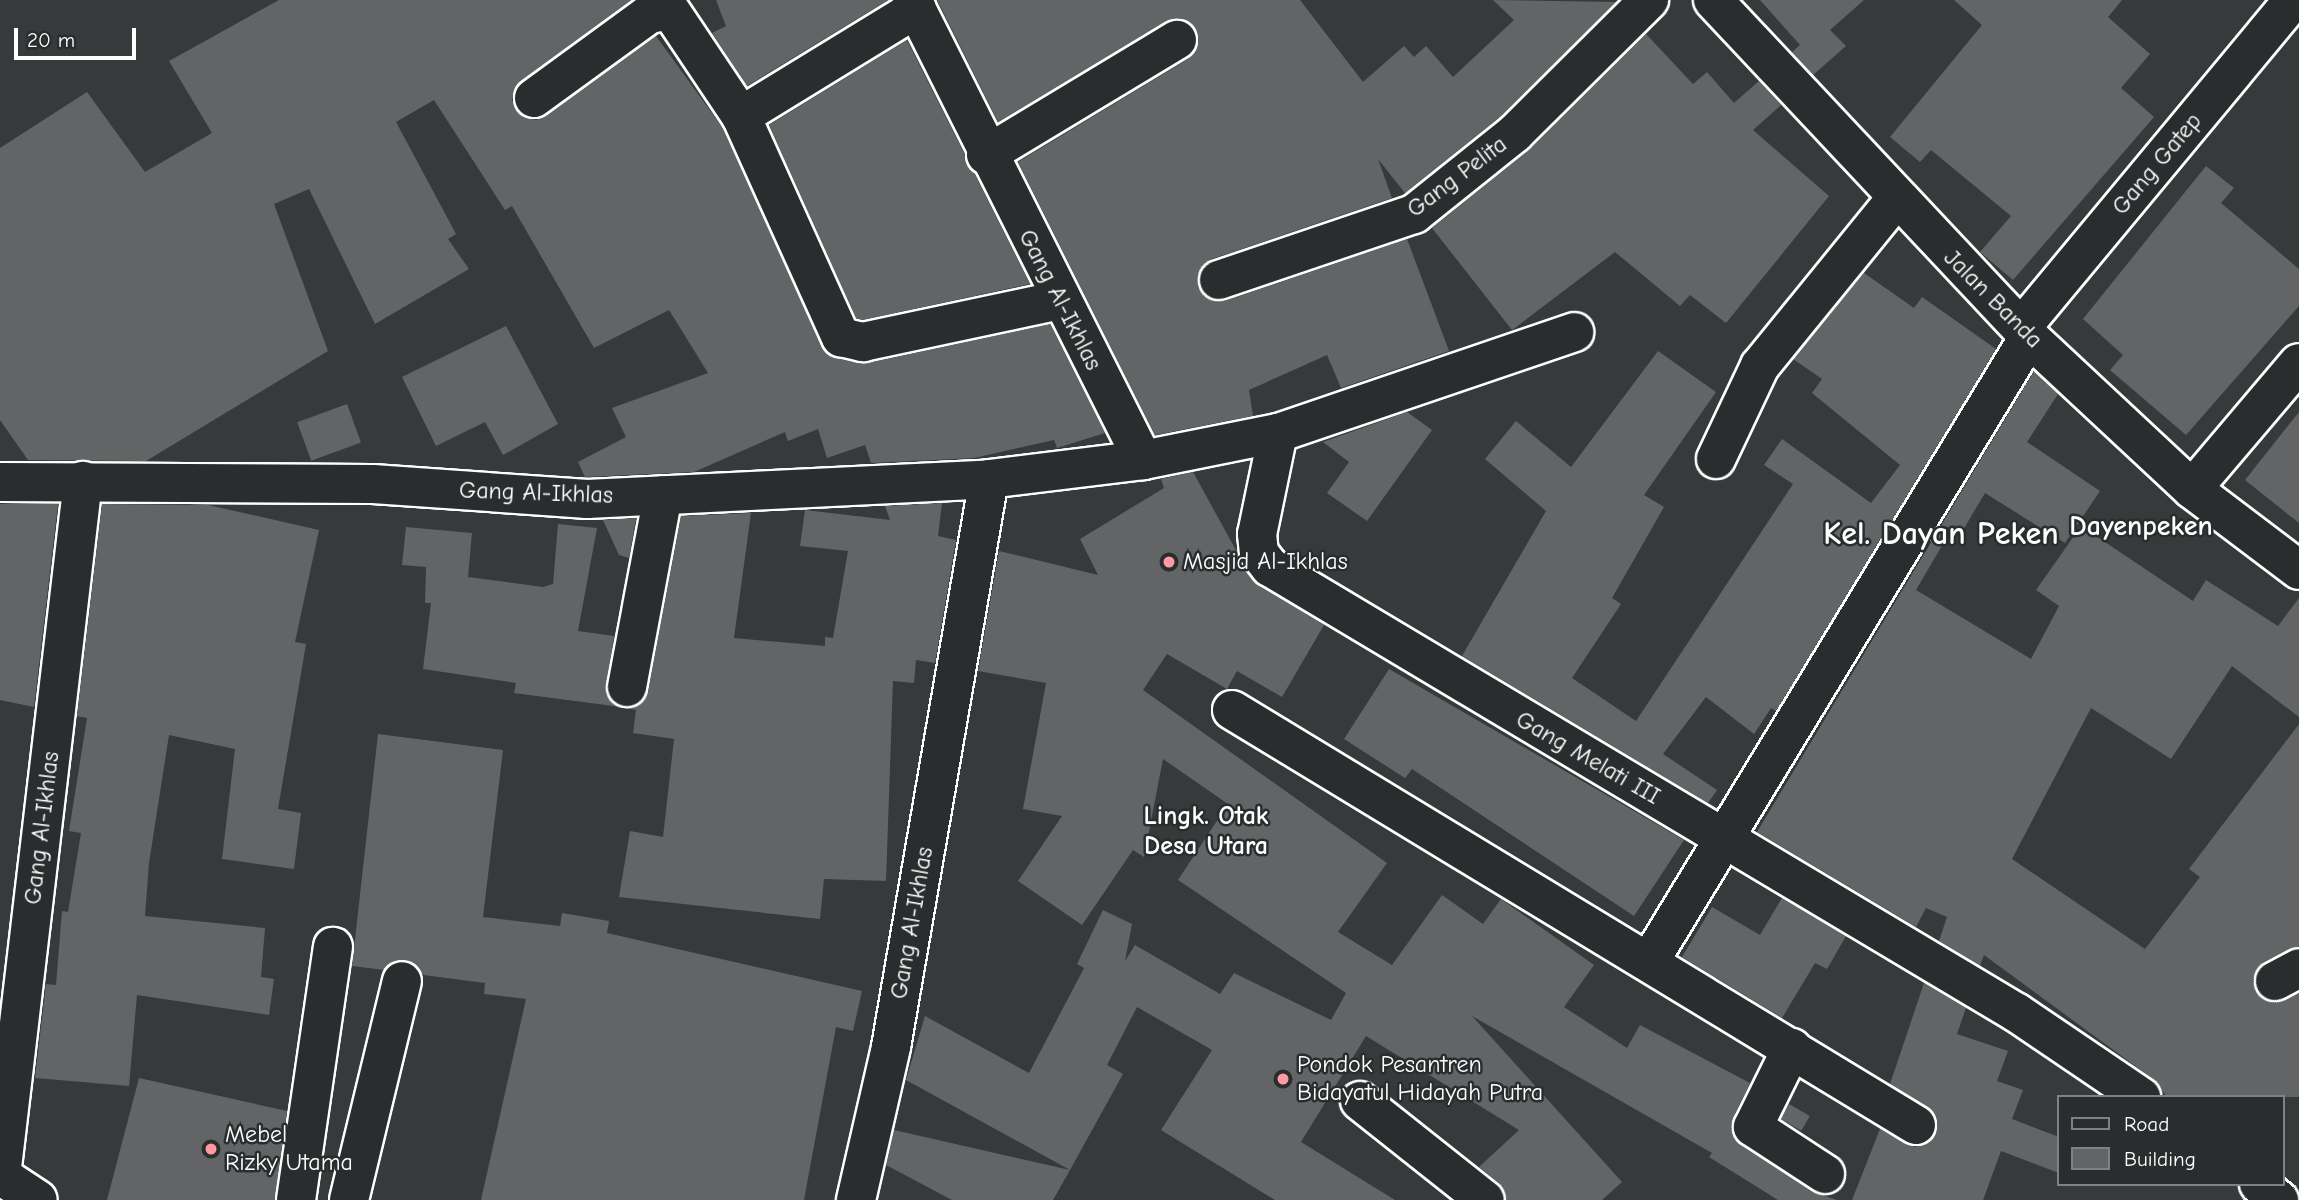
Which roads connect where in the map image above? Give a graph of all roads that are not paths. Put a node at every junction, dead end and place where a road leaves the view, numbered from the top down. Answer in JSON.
{"nodes":[{"id":1,"x":1649,"y":0,"type":"edge"},
{"id":2,"x":1713,"y":0,"type":"edge"},
{"id":3,"x":2293,"y":0,"type":"edge"},
{"id":4,"x":914,"y":4,"type":"edge"},
{"id":5,"x":1177,"y":40,"type":"dead end"},
{"id":6,"x":534,"y":98,"type":"dead end"},
{"id":7,"x":741,"y":116,"type":"junction"},
{"id":8,"x":986,"y":155,"type":"junction"},
{"id":9,"x":1895,"y":201,"type":"junction"},
{"id":10,"x":1219,"y":280,"type":"dead end"},
{"id":11,"x":1060,"y":300,"type":"junction"},
{"id":12,"x":1574,"y":332,"type":"dead end"},
{"id":13,"x":2025,"y":332,"type":"junction"},
{"id":14,"x":2299,"y":363,"type":"edge"},
{"id":15,"x":1278,"y":433,"type":"junction"},
{"id":16,"x":1716,"y":459,"type":"dead end"},
{"id":17,"x":1143,"y":460,"type":"junction"},
{"id":18,"x":989,"y":479,"type":"junction"},
{"id":19,"x":83,"y":481,"type":"junction"},
{"id":20,"x":0,"y":482,"type":"edge"},
{"id":21,"x":2192,"y":489,"type":"junction"},
{"id":22,"x":663,"y":495,"type":"junction"},
{"id":23,"x":2299,"y":570,"type":"edge"},
{"id":24,"x":627,"y":687,"type":"dead end"},
{"id":25,"x":1231,"y":710,"type":"dead end"},
{"id":26,"x":1727,"y":838,"type":"junction"},
{"id":27,"x":333,"y":947,"type":"dead end"},
{"id":28,"x":1649,"y":962,"type":"junction"},
{"id":29,"x":402,"y":981,"type":"dead end"},
{"id":30,"x":1792,"y":1048,"type":"junction"},
{"id":31,"x":2138,"y":1095,"type":"edge"},
{"id":32,"x":1360,"y":1101,"type":"dead end"},
{"id":33,"x":1916,"y":1125,"type":"dead end"},
{"id":34,"x":1825,"y":1174,"type":"dead end"},
{"id":35,"x":1,"y":1175,"type":"edge"},
{"id":36,"x":2262,"y":1186,"type":"edge"},
{"id":37,"x":38,"y":1200,"type":"edge"},
{"id":38,"x":296,"y":1200,"type":"edge"},
{"id":39,"x":349,"y":1200,"type":"edge"},
{"id":40,"x":856,"y":1200,"type":"edge"},
{"id":41,"x":1485,"y":1200,"type":"edge"},
{"id":42,"x":2279,"y":1200,"type":"edge"}],
"edges":[{"from":1,"to":10,"type":"main road","name":"Gang Pelita"},
{"from":2,"to":9,"type":"main road","name":"Jalan Banda"},
{"from":3,"to":13,"type":"main road","name":"Gang Gatep"},
{"from":4,"to":7,"type":"main road"},
{"from":4,"to":8,"type":"main road","name":"Gang Al-Ikhlas"},
{"from":5,"to":8,"type":"main road"},
{"from":6,"to":7,"type":"main road"},
{"from":7,"to":11,"type":"main road"},
{"from":8,"to":11,"type":"main road","name":"Gang Al-Ikhlas"},
{"from":9,"to":13,"type":"main road","name":"Jalan Banda"},
{"from":9,"to":16,"type":"main road"},
{"from":11,"to":17,"type":"main road","name":"Gang Al-Ikhlas"},
{"from":12,"to":15,"type":"main road"},
{"from":13,"to":21,"type":"main road","name":"Jalan Banda"},
{"from":13,"to":26,"type":"main road","name":"Gang Gatep"},
{"from":14,"to":21,"type":"main road"},
{"from":15,"to":17,"type":"main road"},
{"from":15,"to":26,"type":"main road","name":"Gang Melati III"},
{"from":17,"to":18,"type":"main road","name":"Gang Al-Ikhlas"},
{"from":18,"to":22,"type":"main road","name":"Gang Al-Ikhlas"},
{"from":18,"to":40,"type":"main road","name":"Gang Al-Ikhlas"},
{"from":19,"to":20,"type":"main road","name":"Gang Al-Ikhlas"},
{"from":19,"to":22,"type":"main road","name":"Gang Al-Ikhlas"},
{"from":19,"to":35,"type":"main road","name":"Gang Al-Ikhlas"},
{"from":21,"to":23,"type":"main road","name":"Jalan Banda"},
{"from":22,"to":24,"type":"main road"},
{"from":25,"to":28,"type":"main road"},
{"from":26,"to":28,"type":"main road","name":"Gang Gatep"},
{"from":26,"to":31,"type":"main road","name":"Gang Melati III"},
{"from":27,"to":38,"type":"main road"},
{"from":28,"to":30,"type":"main road"},
{"from":29,"to":39,"type":"main road"},
{"from":30,"to":33,"type":"main road"},
{"from":30,"to":34,"type":"main road"},
{"from":32,"to":41,"type":"main road"},
{"from":35,"to":37,"type":"main road"},
{"from":36,"to":42,"type":"main road"}]}
